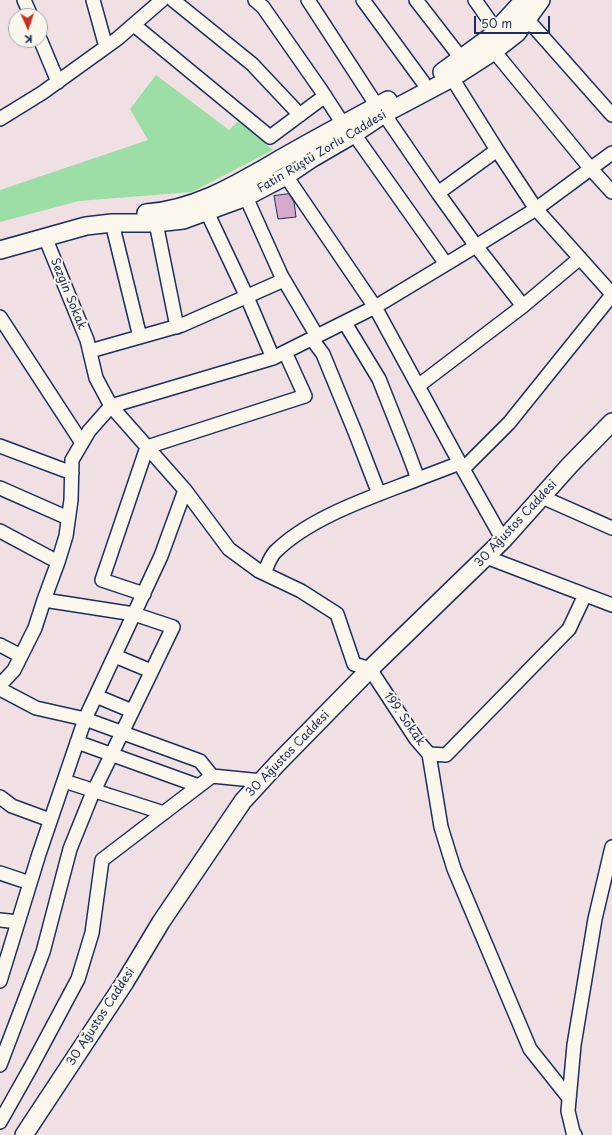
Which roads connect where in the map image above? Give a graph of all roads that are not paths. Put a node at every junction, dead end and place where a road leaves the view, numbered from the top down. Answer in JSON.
{"nodes":[{"id":1,"x":93,"y":0,"type":"edge"},
{"id":2,"x":173,"y":0,"type":"edge"},
{"id":3,"x":308,"y":0,"type":"edge"},
{"id":4,"x":363,"y":0,"type":"edge"},
{"id":5,"x":416,"y":0,"type":"edge"},
{"id":6,"x":475,"y":0,"type":"edge"},
{"id":7,"x":524,"y":0,"type":"edge"},
{"id":8,"x":540,"y":0,"type":"edge"},
{"id":9,"x":156,"y":2,"type":"edge"},
{"id":10,"x":263,"y":2,"type":"edge"},
{"id":11,"x":527,"y":18,"type":"junction"},
{"id":12,"x":134,"y":25,"type":"junction"},
{"id":13,"x":496,"y":30,"type":"junction"},
{"id":14,"x":106,"y":47,"type":"junction"},
{"id":15,"x":44,"y":48,"type":"edge"},
{"id":16,"x":494,"y":52,"type":"junction"},
{"id":17,"x":461,"y":58,"type":"junction"},
{"id":18,"x":452,"y":78,"type":"junction"},
{"id":19,"x":58,"y":82,"type":"junction"},
{"id":20,"x":422,"y":82,"type":"junction"},
{"id":21,"x":325,"y":96,"type":"junction"},
{"id":22,"x":380,"y":110,"type":"junction"},
{"id":23,"x":300,"y":115,"type":"junction"},
{"id":24,"x":612,"y":115,"type":"edge"},
{"id":25,"x":0,"y":119,"type":"edge"},
{"id":26,"x":348,"y":129,"type":"junction"},
{"id":27,"x":497,"y":150,"type":"junction"},
{"id":28,"x":612,"y":153,"type":"edge"},
{"id":29,"x":591,"y":169,"type":"junction"},
{"id":30,"x":286,"y":176,"type":"junction"},
{"id":31,"x":612,"y":192,"type":"edge"},
{"id":32,"x":438,"y":193,"type":"junction"},
{"id":33,"x":246,"y":197,"type":"junction"},
{"id":34,"x":536,"y":209,"type":"junction"},
{"id":35,"x":207,"y":212,"type":"junction"},
{"id":36,"x":112,"y":223,"type":"junction"},
{"id":37,"x":156,"y":223,"type":"junction"},
{"id":38,"x":45,"y":237,"type":"junction"},
{"id":39,"x":0,"y":239,"type":"edge"},
{"id":40,"x":476,"y":246,"type":"junction"},
{"id":41,"x":0,"y":250,"type":"edge"},
{"id":42,"x":580,"y":258,"type":"junction"},
{"id":43,"x":446,"y":264,"type":"junction"},
{"id":44,"x":284,"y":280,"type":"junction"},
{"id":45,"x":612,"y":294,"type":"edge"},
{"id":46,"x":247,"y":297,"type":"junction"},
{"id":47,"x":522,"y":306,"type":"junction"},
{"id":48,"x":375,"y":307,"type":"junction"},
{"id":49,"x":0,"y":317,"type":"edge"},
{"id":50,"x":345,"y":322,"type":"junction"},
{"id":51,"x":177,"y":327,"type":"junction"},
{"id":52,"x":4,"y":332,"type":"edge"},
{"id":53,"x":140,"y":337,"type":"junction"},
{"id":54,"x":315,"y":338,"type":"junction"},
{"id":55,"x":90,"y":351,"type":"junction"},
{"id":56,"x":285,"y":352,"type":"junction"},
{"id":57,"x":273,"y":358,"type":"junction"},
{"id":58,"x":418,"y":386,"type":"junction"},
{"id":59,"x":111,"y":406,"type":"junction"},
{"id":60,"x":612,"y":422,"type":"edge"},
{"id":61,"x":82,"y":443,"type":"junction"},
{"id":62,"x":0,"y":446,"type":"edge"},
{"id":63,"x":147,"y":447,"type":"junction"},
{"id":64,"x":462,"y":466,"type":"junction"},
{"id":65,"x":72,"y":473,"type":"junction"},
{"id":66,"x":418,"y":479,"type":"junction"},
{"id":67,"x":0,"y":488,"type":"edge"},
{"id":68,"x":185,"y":490,"type":"junction"},
{"id":69,"x":379,"y":494,"type":"junction"},
{"id":70,"x":542,"y":496,"type":"junction"},
{"id":71,"x":68,"y":518,"type":"junction"},
{"id":72,"x":612,"y":528,"type":"edge"},
{"id":73,"x":0,"y":531,"type":"edge"},
{"id":74,"x":504,"y":540,"type":"junction"},
{"id":75,"x":486,"y":557,"type":"junction"},
{"id":76,"x":58,"y":562,"type":"junction"},
{"id":77,"x":264,"y":574,"type":"junction"},
{"id":78,"x":144,"y":594,"type":"junction"},
{"id":79,"x":585,"y":595,"type":"junction"},
{"id":80,"x":44,"y":600,"type":"junction"},
{"id":81,"x":612,"y":606,"type":"edge"},
{"id":82,"x":134,"y":614,"type":"junction"},
{"id":83,"x":0,"y":645,"type":"edge"},
{"id":84,"x":21,"y":656,"type":"junction"},
{"id":85,"x":115,"y":656,"type":"junction"},
{"id":86,"x":370,"y":669,"type":"junction"},
{"id":87,"x":151,"y":671,"type":"junction"},
{"id":88,"x":0,"y":685,"type":"edge"},
{"id":89,"x":0,"y":689,"type":"edge"},
{"id":90,"x":96,"y":696,"type":"junction"},
{"id":91,"x":132,"y":711,"type":"junction"},
{"id":92,"x":85,"y":720,"type":"junction"},
{"id":93,"x":122,"y":732,"type":"junction"},
{"id":94,"x":77,"y":742,"type":"junction"},
{"id":95,"x":111,"y":754,"type":"junction"},
{"id":96,"x":429,"y":754,"type":"junction"},
{"id":97,"x":212,"y":776,"type":"junction"},
{"id":98,"x":262,"y":781,"type":"junction"},
{"id":99,"x":64,"y":782,"type":"junction"},
{"id":100,"x":199,"y":786,"type":"junction"},
{"id":101,"x":94,"y":791,"type":"junction"},
{"id":102,"x":0,"y":797,"type":"edge"},
{"id":103,"x":164,"y":813,"type":"junction"},
{"id":104,"x":50,"y":820,"type":"junction"},
{"id":105,"x":612,"y":847,"type":"edge"},
{"id":106,"x":0,"y":873,"type":"edge"},
{"id":107,"x":30,"y":883,"type":"junction"},
{"id":108,"x":0,"y":920,"type":"edge"},
{"id":109,"x":18,"y":922,"type":"junction"},
{"id":110,"x":3,"y":962,"type":"edge"},
{"id":111,"x":0,"y":981,"type":"edge"},
{"id":112,"x":0,"y":1065,"type":"edge"},
{"id":113,"x":569,"y":1098,"type":"junction"},
{"id":114,"x":0,"y":1122,"type":"edge"},
{"id":115,"x":24,"y":1135,"type":"edge"},
{"id":116,"x":574,"y":1135,"type":"edge"}],
"edges":[{"from":1,"to":14,"type":"street"},
{"from":2,"to":23,"type":"street"},
{"from":3,"to":22,"type":"street"},
{"from":4,"to":20,"type":"street"},
{"from":5,"to":17,"type":"street"},
{"from":6,"to":13,"type":"street"},
{"from":7,"to":13,"type":"main road","name":"Fatin Rüştü Zorlu Caddesi"},
{"from":8,"to":11,"type":"main road","name":"Fatin Rüştü Zorlu Caddesi"},
{"from":9,"to":12,"type":"street"},
{"from":10,"to":21,"type":"street"},
{"from":11,"to":16,"type":"main road","name":"Fatin Rüştü Zorlu Caddesi"},
{"from":11,"to":24,"type":"street"},
{"from":12,"to":14,"type":"street"},
{"from":12,"to":23,"type":"street"},
{"from":13,"to":17,"type":"main road","name":"Fatin Rüştü Zorlu Caddesi"},
{"from":14,"to":19,"type":"street"},
{"from":15,"to":19,"type":"street"},
{"from":16,"to":18,"type":"main road","name":"Fatin Rüştü Zorlu Caddesi"},
{"from":16,"to":29,"type":"street"},
{"from":17,"to":20,"type":"main road","name":"Fatin Rüştü Zorlu Caddesi"},
{"from":18,"to":22,"type":"main road","name":"Fatin Rüştü Zorlu Caddesi"},
{"from":18,"to":27,"type":"street"},
{"from":19,"to":25,"type":"street"},
{"from":20,"to":22,"type":"main road","name":"Fatin Rüştü Zorlu Caddesi"},
{"from":21,"to":23,"type":"street"},
{"from":21,"to":26,"type":"street"},
{"from":22,"to":26,"type":"main road","name":"Fatin Rüştü Zorlu Caddesi"},
{"from":22,"to":32,"type":"street"},
{"from":26,"to":30,"type":"main road","name":"Fatin Rüştü Zorlu Caddesi"},
{"from":26,"to":39,"type":"main road","name":"Fatin Rüştü Zorlu Caddesi"},
{"from":26,"to":43,"type":"street"},
{"from":27,"to":32,"type":"street"},
{"from":27,"to":34,"type":"street"},
{"from":28,"to":29,"type":"street"},
{"from":29,"to":31,"type":"street"},
{"from":29,"to":34,"type":"street"},
{"from":30,"to":33,"type":"main road","name":"Fatin Rüştü Zorlu Caddesi"},
{"from":30,"to":48,"type":"street"},
{"from":32,"to":40,"type":"street"},
{"from":33,"to":35,"type":"main road","name":"Fatin Rüştü Zorlu Caddesi"},
{"from":33,"to":44,"type":"street"},
{"from":34,"to":40,"type":"street"},
{"from":34,"to":42,"type":"street"},
{"from":35,"to":37,"type":"main road","name":"Fatin Rüştü Zorlu Caddesi"},
{"from":35,"to":46,"type":"street"},
{"from":36,"to":37,"type":"main road","name":"Fatin Rüştü Zorlu Caddesi"},
{"from":36,"to":38,"type":"main road","name":"Fatin Rüştü Zorlu Caddesi"},
{"from":36,"to":53,"type":"street"},
{"from":37,"to":51,"type":"street"},
{"from":38,"to":41,"type":"main road","name":"Fatin Rüştü Zorlu Caddesi"},
{"from":38,"to":55,"type":"street","name":"Sezgin Sokak"},
{"from":40,"to":43,"type":"street"},
{"from":40,"to":47,"type":"street"},
{"from":42,"to":45,"type":"street"},
{"from":42,"to":47,"type":"street"},
{"from":43,"to":48,"type":"street"},
{"from":44,"to":46,"type":"street"},
{"from":44,"to":54,"type":"street"},
{"from":45,"to":64,"type":"street"},
{"from":46,"to":51,"type":"street"},
{"from":46,"to":57,"type":"street"},
{"from":47,"to":58,"type":"street"},
{"from":48,"to":50,"type":"street"},
{"from":48,"to":58,"type":"street"},
{"from":49,"to":52,"type":"street"},
{"from":50,"to":54,"type":"street"},
{"from":50,"to":66,"type":"street"},
{"from":51,"to":53,"type":"street"},
{"from":52,"to":61,"type":"street"},
{"from":53,"to":55,"type":"street"},
{"from":54,"to":56,"type":"street"},
{"from":54,"to":69,"type":"street"},
{"from":55,"to":59,"type":"street","name":"Sezgin Sokak"},
{"from":56,"to":57,"type":"street"},
{"from":56,"to":63,"type":"street"},
{"from":57,"to":59,"type":"street"},
{"from":58,"to":64,"type":"street"},
{"from":59,"to":61,"type":"street"},
{"from":59,"to":63,"type":"street","name":"Sezgin Sokak"},
{"from":60,"to":70,"type":"main road","name":"30 Ağustos Caddesi"},
{"from":61,"to":65,"type":"street"},
{"from":62,"to":65,"type":"street"},
{"from":63,"to":68,"type":"street","name":"Sezgin Sokak"},
{"from":63,"to":78,"type":"street"},
{"from":64,"to":66,"type":"street"},
{"from":64,"to":74,"type":"street"},
{"from":65,"to":71,"type":"street"},
{"from":66,"to":69,"type":"street"},
{"from":67,"to":71,"type":"street"},
{"from":68,"to":77,"type":"street","name":"Sezgin Sokak"},
{"from":68,"to":78,"type":"street"},
{"from":69,"to":77,"type":"street"},
{"from":70,"to":72,"type":"street"},
{"from":70,"to":74,"type":"main road","name":"30 Ağustos Caddesi"},
{"from":71,"to":76,"type":"street"},
{"from":73,"to":76,"type":"street"},
{"from":74,"to":75,"type":"main road","name":"30 Ağustos Caddesi"},
{"from":75,"to":79,"type":"street"},
{"from":75,"to":86,"type":"main road","name":"30 Ağustos Caddesi"},
{"from":76,"to":80,"type":"street"},
{"from":77,"to":86,"type":"street","name":"Sezgin Sokak"},
{"from":78,"to":82,"type":"street"},
{"from":79,"to":81,"type":"street"},
{"from":79,"to":96,"type":"street","name":"199. Sokak"},
{"from":80,"to":82,"type":"street"},
{"from":80,"to":84,"type":"street"},
{"from":82,"to":85,"type":"street"},
{"from":82,"to":87,"type":"street"},
{"from":83,"to":84,"type":"street"},
{"from":84,"to":88,"type":"street"},
{"from":85,"to":87,"type":"street"},
{"from":85,"to":90,"type":"street"},
{"from":86,"to":96,"type":"street","name":"199. Sokak"},
{"from":86,"to":98,"type":"main road","name":"30 Ağustos Caddesi"},
{"from":87,"to":91,"type":"street"},
{"from":89,"to":92,"type":"street"},
{"from":90,"to":91,"type":"street"},
{"from":90,"to":92,"type":"street"},
{"from":91,"to":93,"type":"street"},
{"from":92,"to":93,"type":"street"},
{"from":92,"to":94,"type":"street"},
{"from":93,"to":95,"type":"street"},
{"from":93,"to":97,"type":"street"},
{"from":94,"to":95,"type":"street"},
{"from":94,"to":99,"type":"street"},
{"from":95,"to":100,"type":"street"},
{"from":95,"to":101,"type":"street"},
{"from":96,"to":113,"type":"street"},
{"from":97,"to":98,"type":"street"},
{"from":97,"to":100,"type":"street"},
{"from":98,"to":115,"type":"main road","name":"30 Ağustos Caddesi"},
{"from":99,"to":101,"type":"street"},
{"from":99,"to":104,"type":"street"},
{"from":100,"to":103,"type":"street"},
{"from":101,"to":103,"type":"street"},
{"from":101,"to":112,"type":"street"},
{"from":102,"to":104,"type":"street"},
{"from":103,"to":114,"type":"street"},
{"from":104,"to":107,"type":"street"},
{"from":105,"to":113,"type":"street"},
{"from":106,"to":107,"type":"street"},
{"from":107,"to":109,"type":"street"},
{"from":108,"to":109,"type":"street"},
{"from":109,"to":110,"type":"street"},
{"from":110,"to":111,"type":"street"},
{"from":113,"to":116,"type":"street"}]}
